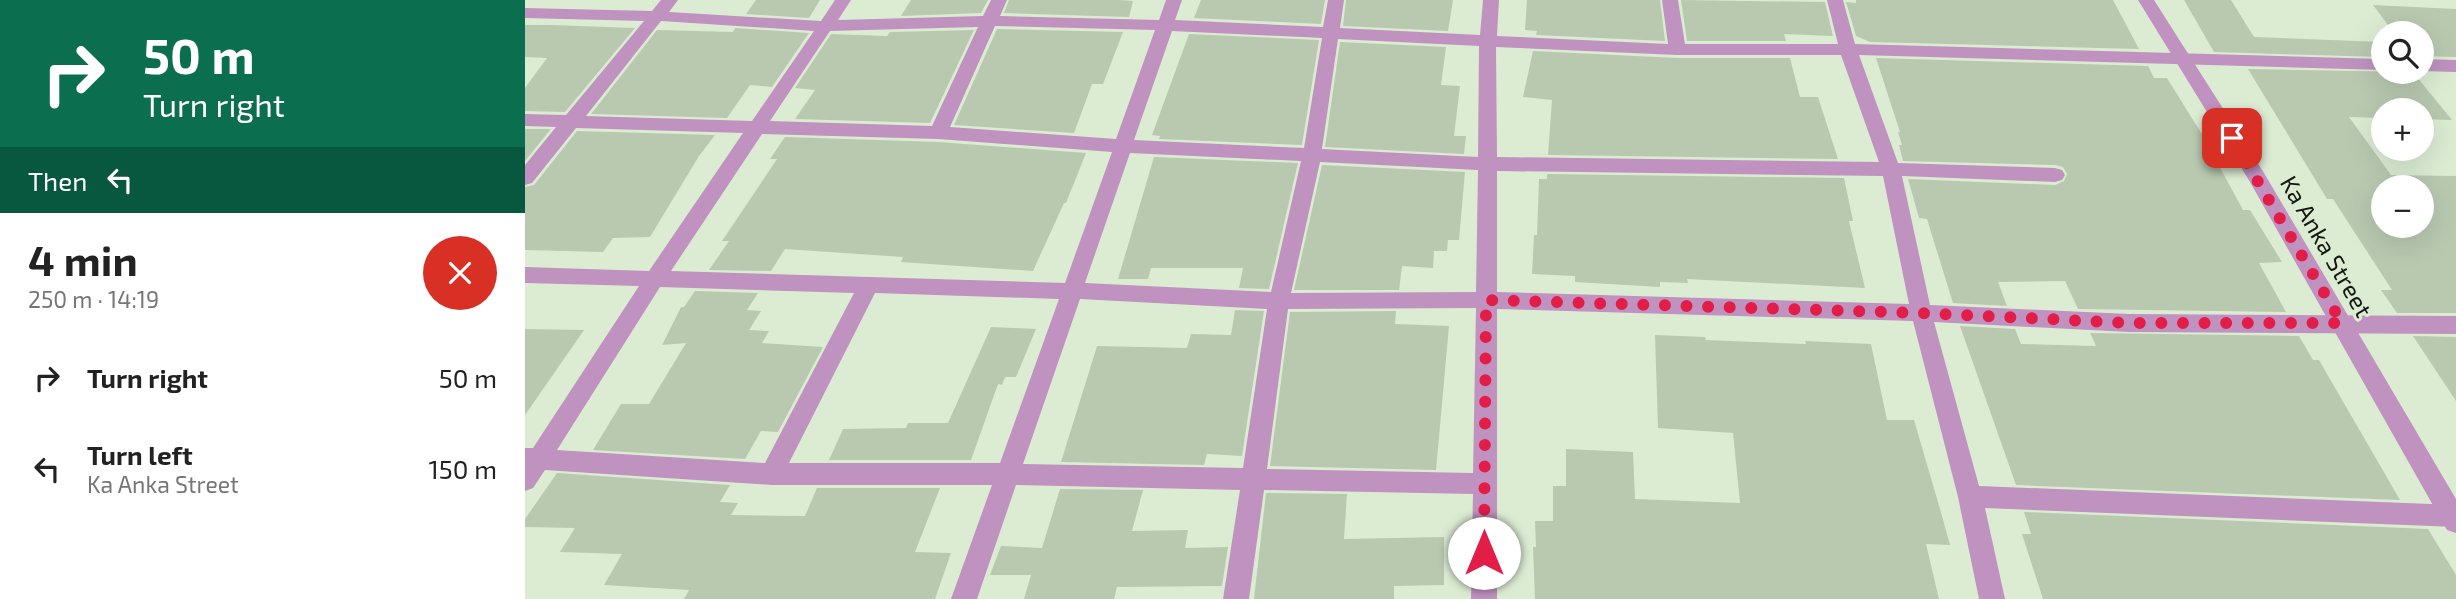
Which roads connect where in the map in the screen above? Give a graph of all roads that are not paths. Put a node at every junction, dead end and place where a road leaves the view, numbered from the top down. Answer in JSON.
{"nodes":[{"id":1,"x":670,"y":0,"type":"edge"},
{"id":2,"x":843,"y":0,"type":"edge"},
{"id":3,"x":999,"y":0,"type":"edge"},
{"id":4,"x":1174,"y":0,"type":"edge"},
{"id":5,"x":1336,"y":0,"type":"edge"},
{"id":6,"x":1491,"y":0,"type":"edge"},
{"id":7,"x":1670,"y":0,"type":"edge"},
{"id":8,"x":1835,"y":0,"type":"edge"},
{"id":9,"x":2146,"y":0,"type":"edge"},
{"id":10,"x":525,"y":13,"type":"edge"},
{"id":11,"x":657,"y":16,"type":"junction"},
{"id":12,"x":989,"y":21,"type":"junction"},
{"id":13,"x":1166,"y":25,"type":"junction"},
{"id":14,"x":825,"y":26,"type":"junction"},
{"id":15,"x":1329,"y":33,"type":"junction"},
{"id":16,"x":1488,"y":40,"type":"junction"},
{"id":17,"x":1677,"y":50,"type":"junction"},
{"id":18,"x":1848,"y":50,"type":"junction"},
{"id":19,"x":2180,"y":58,"type":"junction"},
{"id":20,"x":2371,"y":64,"type":"edge"},
{"id":21,"x":2434,"y":65,"type":"edge"},
{"id":22,"x":2456,"y":66,"type":"edge"},
{"id":23,"x":525,"y":120,"type":"edge"},
{"id":24,"x":571,"y":123,"type":"junction"},
{"id":25,"x":757,"y":127,"type":"junction"},
{"id":26,"x":938,"y":133,"type":"junction"},
{"id":27,"x":1125,"y":146,"type":"junction"},
{"id":28,"x":1312,"y":156,"type":"junction"},
{"id":29,"x":1487,"y":164,"type":"junction"},
{"id":30,"x":1891,"y":169,"type":"junction"},
{"id":31,"x":2055,"y":175,"type":"dead end"},
{"id":32,"x":525,"y":178,"type":"edge"},
{"id":33,"x":525,"y":275,"type":"edge"},
{"id":34,"x":655,"y":278,"type":"junction"},
{"id":35,"x":869,"y":284,"type":"junction"},
{"id":36,"x":1074,"y":290,"type":"junction"},
{"id":37,"x":1486,"y":300,"type":"junction"},
{"id":38,"x":1279,"y":301,"type":"junction"},
{"id":39,"x":1921,"y":313,"type":"junction"},
{"id":40,"x":2342,"y":323,"type":"junction"},
{"id":41,"x":2456,"y":325,"type":"edge"},
{"id":42,"x":532,"y":458,"type":"edge"},
{"id":43,"x":772,"y":474,"type":"junction"},
{"id":44,"x":1006,"y":474,"type":"junction"},
{"id":45,"x":1255,"y":478,"type":"junction"},
{"id":46,"x":525,"y":480,"type":"edge"},
{"id":47,"x":1484,"y":484,"type":"junction"},
{"id":48,"x":1970,"y":497,"type":"junction"},
{"id":49,"x":2454,"y":518,"type":"edge"},
{"id":50,"x":964,"y":599,"type":"edge"},
{"id":51,"x":1236,"y":599,"type":"edge"},
{"id":52,"x":1484,"y":599,"type":"edge"},
{"id":53,"x":1992,"y":599,"type":"edge"}],
"edges":[{"from":1,"to":11,"type":"street"},
{"from":2,"to":14,"type":"street"},
{"from":3,"to":12,"type":"street"},
{"from":4,"to":13,"type":"street"},
{"from":5,"to":15,"type":"street"},
{"from":6,"to":16,"type":"street"},
{"from":7,"to":17,"type":"street"},
{"from":8,"to":18,"type":"street"},
{"from":9,"to":19,"type":"street","name":"Ka Anka Street"},
{"from":10,"to":11,"type":"street"},
{"from":11,"to":14,"type":"street"},
{"from":11,"to":24,"type":"street"},
{"from":12,"to":13,"type":"street"},
{"from":12,"to":14,"type":"street"},
{"from":12,"to":26,"type":"street"},
{"from":13,"to":15,"type":"street"},
{"from":13,"to":27,"type":"street"},
{"from":14,"to":25,"type":"street"},
{"from":15,"to":16,"type":"street"},
{"from":15,"to":28,"type":"street"},
{"from":16,"to":17,"type":"street"},
{"from":16,"to":29,"type":"street"},
{"from":17,"to":18,"type":"street"},
{"from":18,"to":19,"type":"street"},
{"from":18,"to":30,"type":"street"},
{"from":19,"to":20,"type":"street"},
{"from":19,"to":40,"type":"street","name":"Ka Anka Street"},
{"from":21,"to":22,"type":"street"},
{"from":23,"to":24,"type":"street"},
{"from":24,"to":25,"type":"street"},
{"from":24,"to":32,"type":"street"},
{"from":25,"to":26,"type":"street"},
{"from":25,"to":34,"type":"street"},
{"from":26,"to":27,"type":"street"},
{"from":27,"to":28,"type":"street"},
{"from":27,"to":36,"type":"street"},
{"from":28,"to":29,"type":"street"},
{"from":28,"to":38,"type":"street"},
{"from":29,"to":30,"type":"street"},
{"from":29,"to":37,"type":"street"},
{"from":30,"to":31,"type":"street"},
{"from":30,"to":39,"type":"street"},
{"from":33,"to":34,"type":"street"},
{"from":34,"to":35,"type":"street"},
{"from":34,"to":42,"type":"street"},
{"from":35,"to":36,"type":"street"},
{"from":35,"to":43,"type":"street"},
{"from":36,"to":38,"type":"street"},
{"from":36,"to":44,"type":"street"},
{"from":37,"to":38,"type":"street"},
{"from":37,"to":39,"type":"street"},
{"from":37,"to":47,"type":"street"},
{"from":38,"to":45,"type":"street"},
{"from":39,"to":40,"type":"street"},
{"from":39,"to":48,"type":"street"},
{"from":40,"to":41,"type":"street"},
{"from":40,"to":49,"type":"street","name":"Ka Anka Street"},
{"from":42,"to":43,"type":"street"},
{"from":42,"to":46,"type":"street"},
{"from":43,"to":44,"type":"street"},
{"from":44,"to":45,"type":"street"},
{"from":44,"to":50,"type":"street"},
{"from":45,"to":47,"type":"street"},
{"from":45,"to":51,"type":"street"},
{"from":47,"to":52,"type":"street"},
{"from":48,"to":49,"type":"street"},
{"from":48,"to":53,"type":"street"}]}
